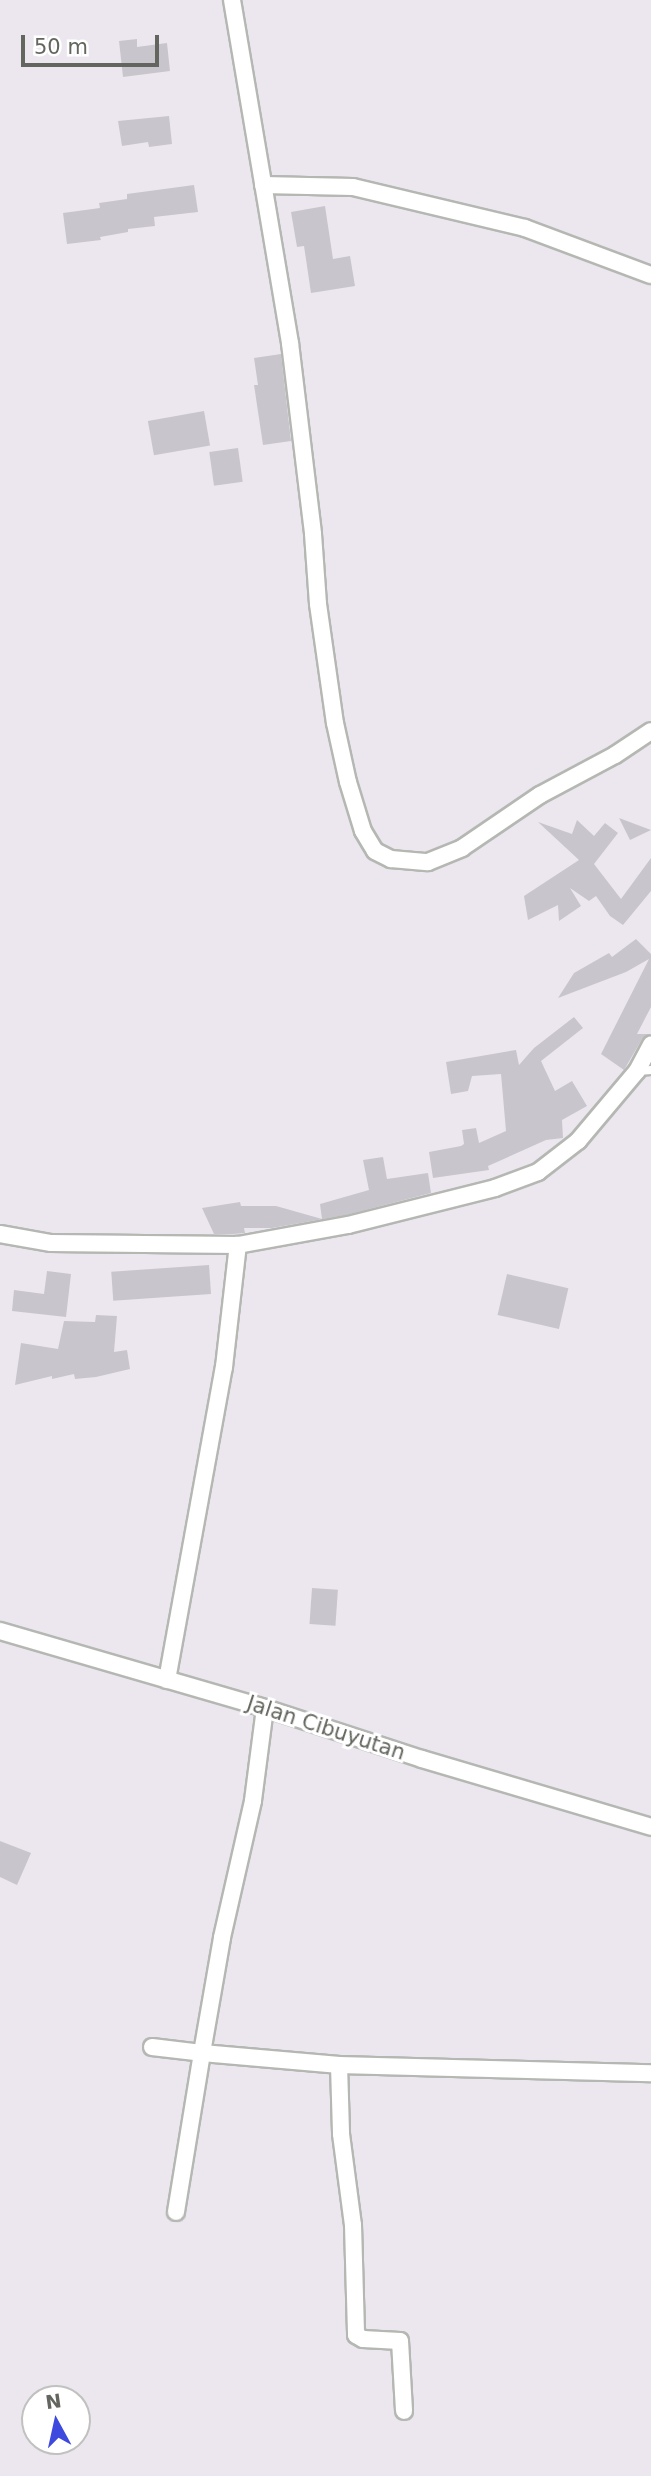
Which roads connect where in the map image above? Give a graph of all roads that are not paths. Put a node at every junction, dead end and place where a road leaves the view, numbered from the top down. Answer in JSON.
{"nodes":[{"id":1,"x":232,"y":0,"type":"edge"},
{"id":2,"x":263,"y":185,"type":"junction"},
{"id":3,"x":651,"y":275,"type":"edge"},
{"id":4,"x":651,"y":730,"type":"edge"},
{"id":5,"x":651,"y":1045,"type":"edge"},
{"id":6,"x":644,"y":1071,"type":"edge"},
{"id":7,"x":0,"y":1234,"type":"edge"},
{"id":8,"x":238,"y":1245,"type":"junction"},
{"id":9,"x":0,"y":1631,"type":"edge"},
{"id":10,"x":167,"y":1679,"type":"junction"},
{"id":11,"x":265,"y":1708,"type":"junction"},
{"id":12,"x":651,"y":1827,"type":"edge"},
{"id":13,"x":152,"y":2047,"type":"dead end"},
{"id":14,"x":202,"y":2053,"type":"junction"},
{"id":15,"x":339,"y":2065,"type":"junction"},
{"id":16,"x":651,"y":2073,"type":"edge"},
{"id":17,"x":176,"y":2212,"type":"dead end"},
{"id":18,"x":404,"y":2411,"type":"dead end"}],
"edges":[{"from":1,"to":2,"type":"street"},
{"from":2,"to":3,"type":"street"},
{"from":2,"to":4,"type":"street"},
{"from":5,"to":6,"type":"street"},
{"from":6,"to":8,"type":"street"},
{"from":7,"to":8,"type":"street"},
{"from":8,"to":10,"type":"street"},
{"from":9,"to":10,"type":"street","name":"Jalan Cibuyutan"},
{"from":10,"to":11,"type":"street","name":"Jalan Cibuyutan"},
{"from":11,"to":12,"type":"street","name":"Jalan Cibuyutan"},
{"from":11,"to":14,"type":"street"},
{"from":13,"to":14,"type":"street"},
{"from":14,"to":15,"type":"street"},
{"from":14,"to":17,"type":"street"},
{"from":15,"to":16,"type":"street"},
{"from":15,"to":18,"type":"street"}]}
